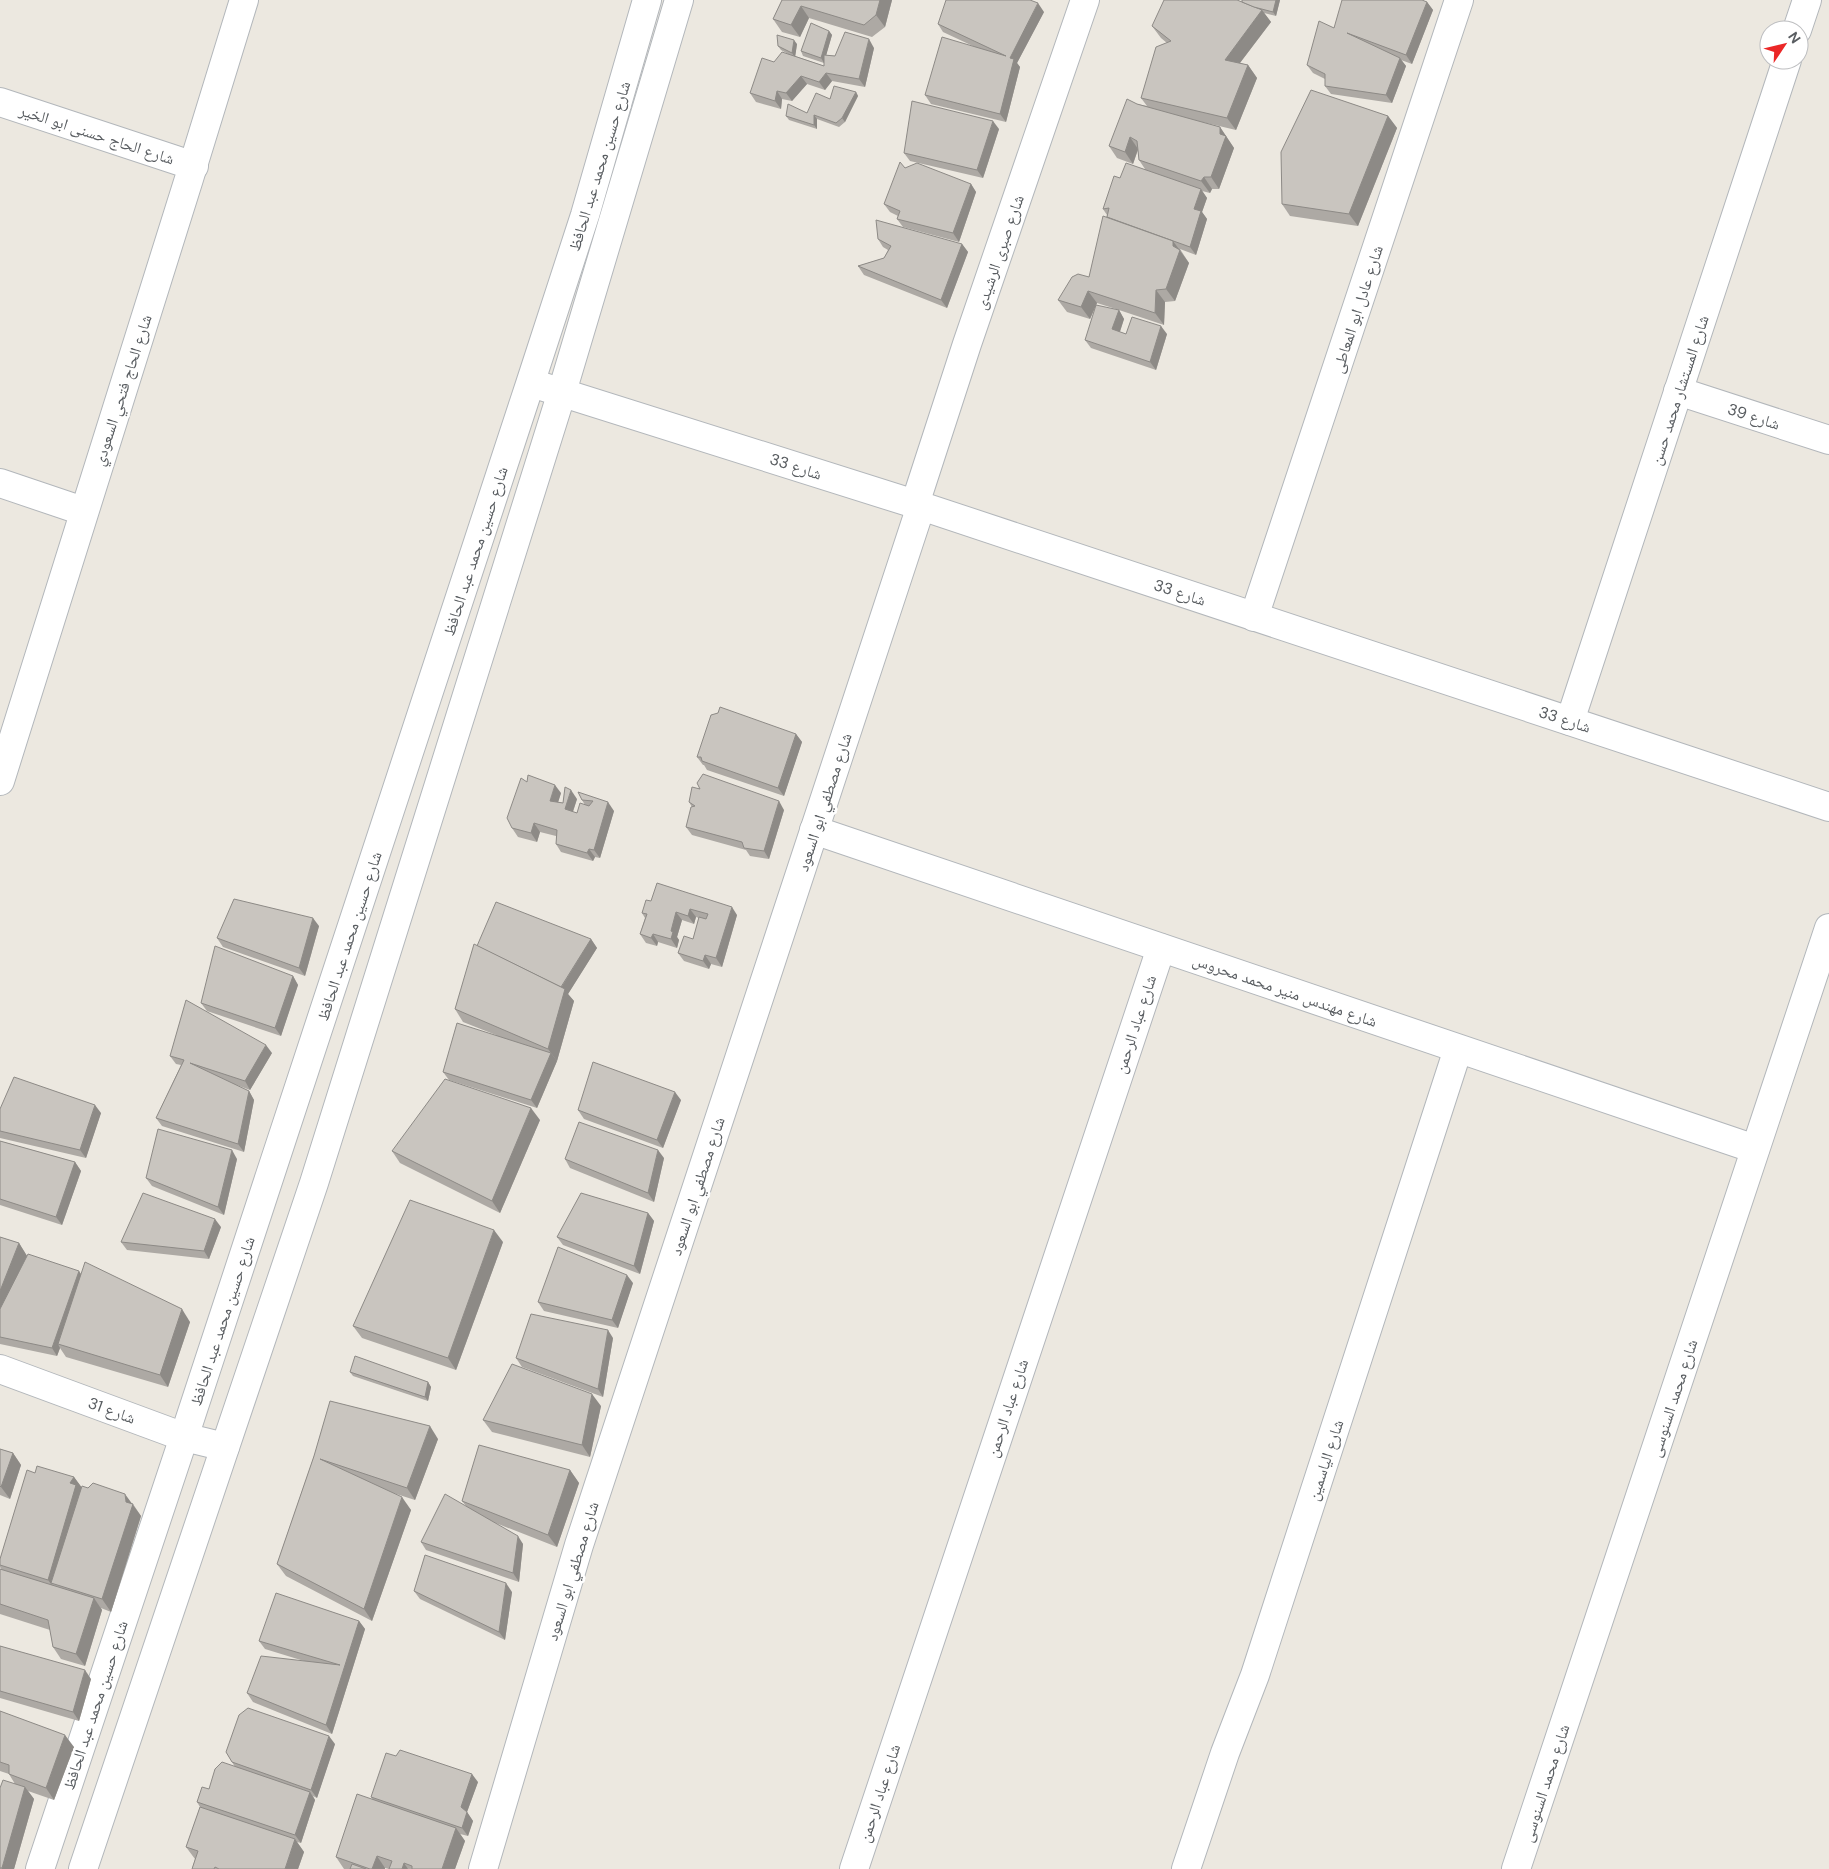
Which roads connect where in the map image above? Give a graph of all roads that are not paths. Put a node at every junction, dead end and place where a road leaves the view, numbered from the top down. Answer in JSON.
{"nodes":[{"id":1,"x":244,"y":0,"type":"edge"},
{"id":2,"x":647,"y":0,"type":"edge"},
{"id":3,"x":679,"y":0,"type":"edge"},
{"id":4,"x":1085,"y":0,"type":"edge"},
{"id":5,"x":1459,"y":0,"type":"edge"},
{"id":6,"x":1807,"y":0,"type":"edge"},
{"id":7,"x":1800,"y":20,"type":"edge"},
{"id":8,"x":1784,"y":70,"type":"edge"},
{"id":9,"x":0,"y":102,"type":"edge"},
{"id":10,"x":194,"y":166,"type":"junction"},
{"id":11,"x":530,"y":384,"type":"junction"},
{"id":12,"x":1678,"y":391,"type":"junction"},
{"id":13,"x":562,"y":392,"type":"junction"},
{"id":14,"x":1829,"y":440,"type":"edge"},
{"id":15,"x":0,"y":483,"type":"edge"},
{"id":16,"x":918,"y":505,"type":"junction"},
{"id":17,"x":83,"y":511,"type":"junction"},
{"id":18,"x":1254,"y":617,"type":"junction"},
{"id":19,"x":1570,"y":721,"type":"junction"},
{"id":20,"x":0,"y":781,"type":"edge"},
{"id":21,"x":1829,"y":807,"type":"edge"},
{"id":22,"x":814,"y":830,"type":"junction"},
{"id":23,"x":1829,"y":928,"type":"edge"},
{"id":24,"x":1161,"y":948,"type":"junction"},
{"id":25,"x":1458,"y":1048,"type":"junction"},
{"id":26,"x":1756,"y":1149,"type":"junction"},
{"id":27,"x":0,"y":1369,"type":"edge"},
{"id":28,"x":184,"y":1437,"type":"junction"},
{"id":29,"x":225,"y":1447,"type":"junction"},
{"id":30,"x":40,"y":1869,"type":"edge"},
{"id":31,"x":83,"y":1869,"type":"edge"},
{"id":32,"x":483,"y":1869,"type":"edge"},
{"id":33,"x":854,"y":1869,"type":"edge"},
{"id":34,"x":1186,"y":1869,"type":"edge"},
{"id":35,"x":1516,"y":1869,"type":"edge"}],
"edges":[{"from":1,"to":10,"type":"street","name":"شارع الحاج فتحي السعودي"},
{"from":2,"to":11,"type":"street","name":"شارع حسين محمد عبد الحافظ"},
{"from":3,"to":13,"type":"street","name":"شارع حسين محمد عبد الحافظ"},
{"from":4,"to":16,"type":"street","name":"شارع صبرى الرشيدى"},
{"from":5,"to":18,"type":"street","name":"شارع عادل ابو المعاطى"},
{"from":6,"to":7,"type":"street"},
{"from":8,"to":12,"type":"street","name":"شارع المستشار محمد حسن"},
{"from":9,"to":10,"type":"street","name":"شارع الحاج حسنى ابو الخير"},
{"from":10,"to":17,"type":"street","name":"شارع الحاج فتحي السعودي"},
{"from":11,"to":13,"type":"street","name":"شارع 33"},
{"from":11,"to":28,"type":"street","name":"شارع حسين محمد عبد الحافظ"},
{"from":12,"to":14,"type":"street","name":"شارع 39"},
{"from":12,"to":19,"type":"street","name":"شارع المستشار محمد حسن"},
{"from":13,"to":16,"type":"street","name":"شارع 33"},
{"from":13,"to":29,"type":"street","name":"شارع حسين محمد عبد الحافظ"},
{"from":15,"to":17,"type":"street"},
{"from":16,"to":18,"type":"street","name":"شارع 33"},
{"from":16,"to":22,"type":"street","name":"شارع مصطفي ابو السعود"},
{"from":17,"to":20,"type":"street","name":"شارع الحاج فتحي السعودي"},
{"from":18,"to":19,"type":"street","name":"شارع 33"},
{"from":19,"to":21,"type":"street","name":"شارع 33"},
{"from":22,"to":24,"type":"street","name":"شارع مهندس منير محمد محروس"},
{"from":22,"to":32,"type":"street","name":"شارع مصطفي ابو السعود"},
{"from":23,"to":26,"type":"street","name":"شارع محمد السنوسى"},
{"from":24,"to":25,"type":"street","name":"شارع مهندس منير محمد محروس"},
{"from":24,"to":33,"type":"street","name":"شارع عباد الرحمن"},
{"from":25,"to":26,"type":"street","name":"شارع مهندس منير محمد محروس"},
{"from":25,"to":34,"type":"street","name":"شارع الياسمين"},
{"from":26,"to":35,"type":"street","name":"شارع محمد السنوسى"},
{"from":27,"to":28,"type":"street","name":"شارع 31"},
{"from":28,"to":29,"type":"street","name":"شارع 31"},
{"from":28,"to":30,"type":"street","name":"شارع حسين محمد عبد الحافظ"},
{"from":29,"to":31,"type":"street","name":"شارع حسين محمد عبد الحافظ"}]}
